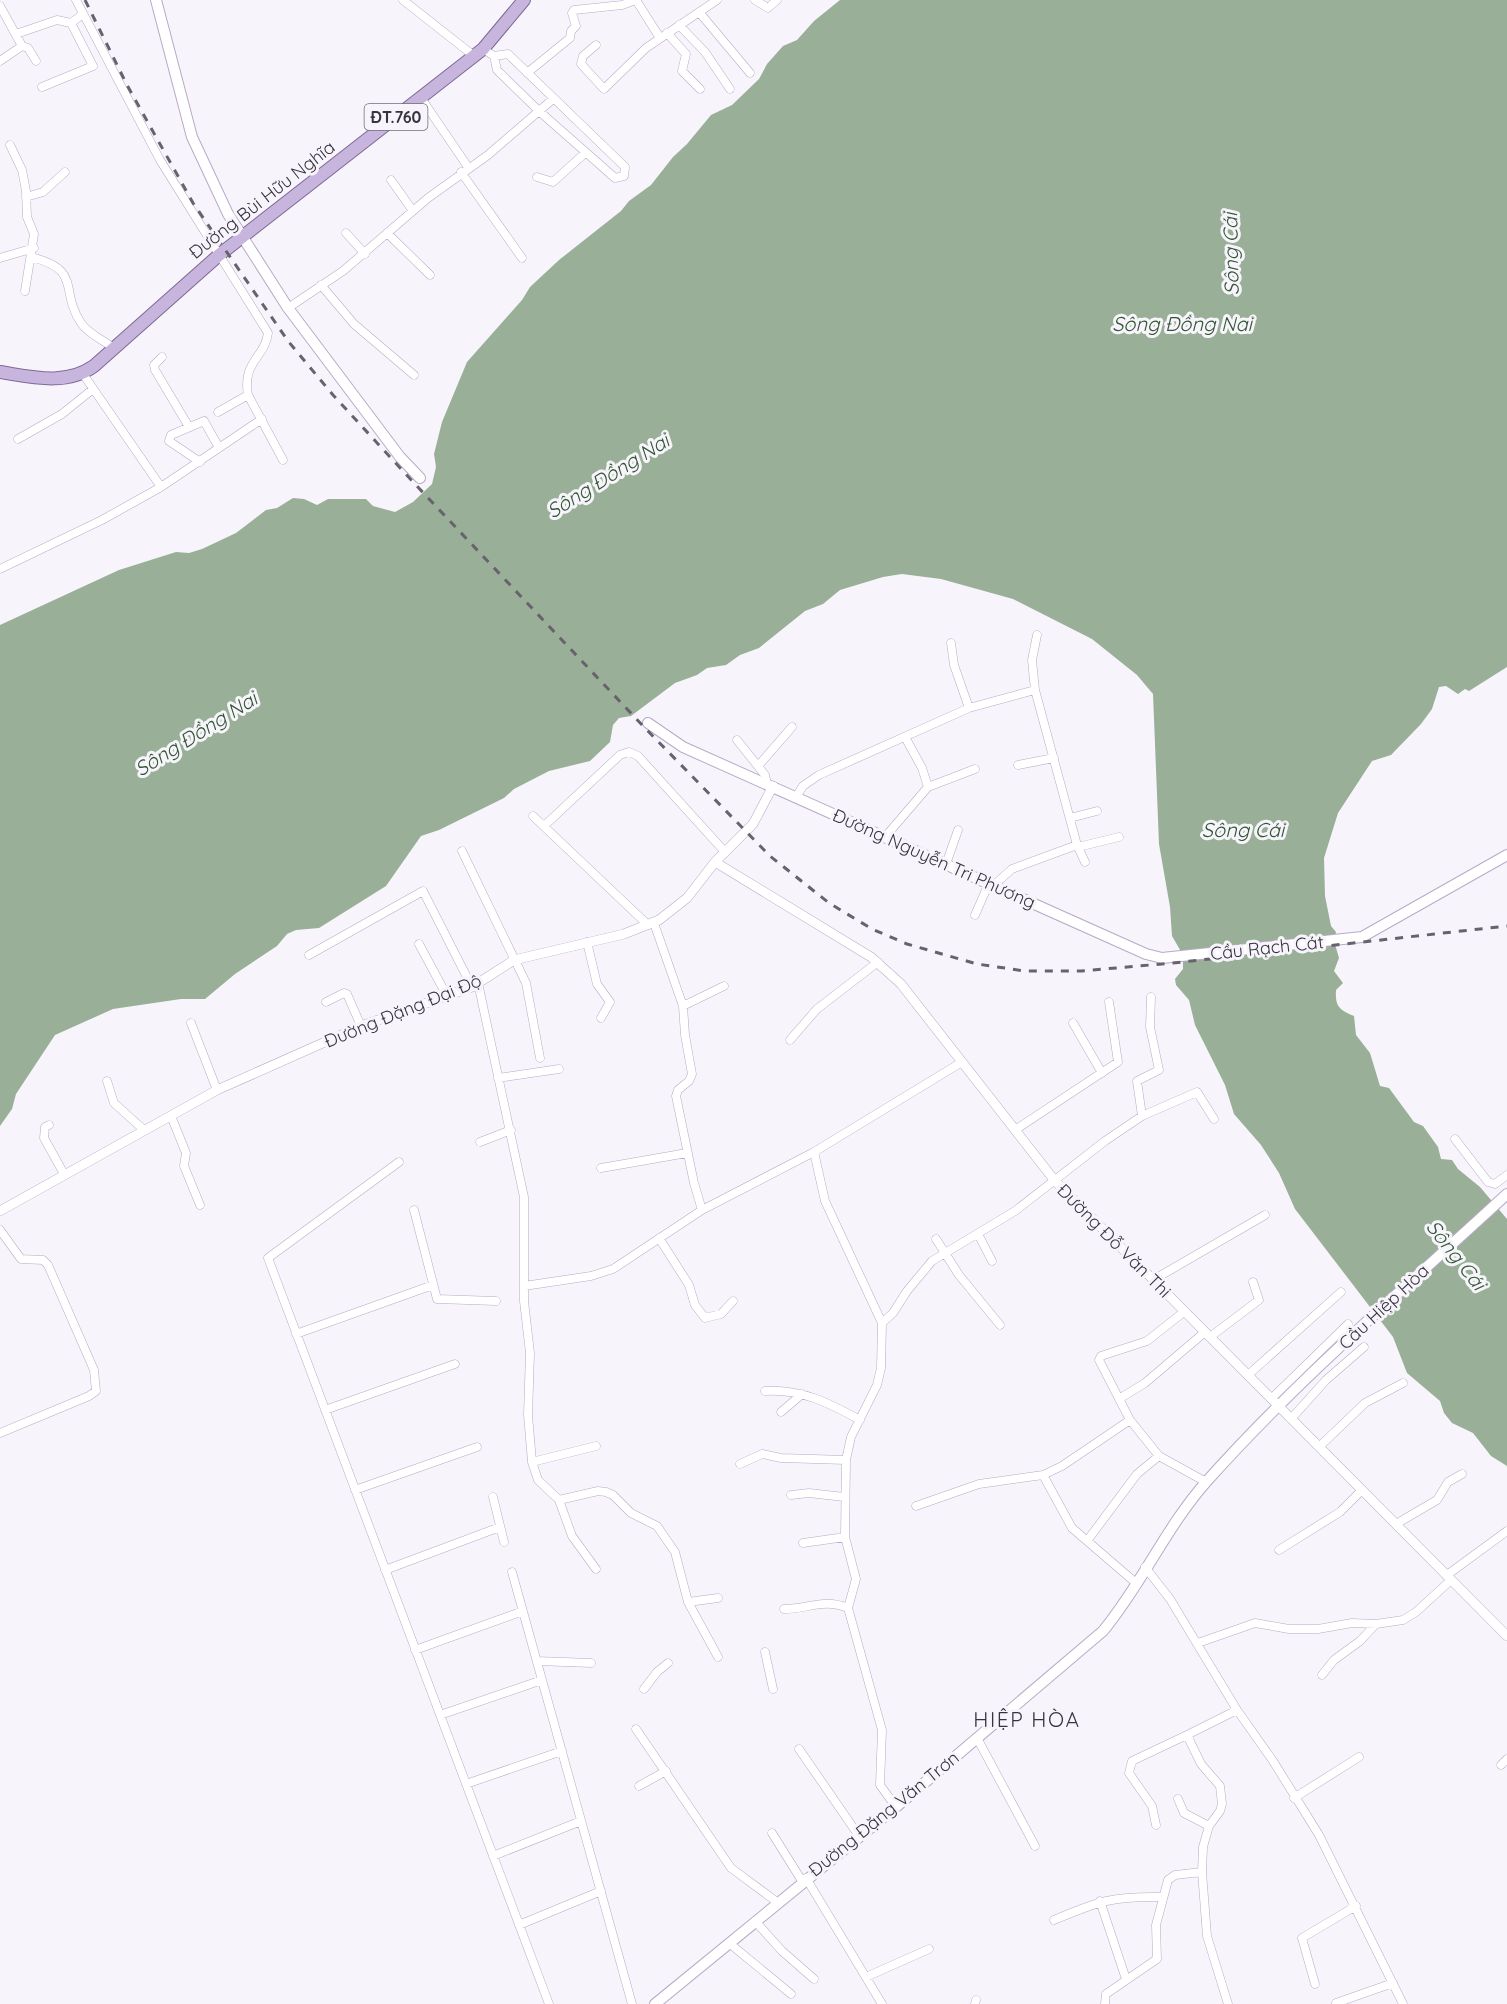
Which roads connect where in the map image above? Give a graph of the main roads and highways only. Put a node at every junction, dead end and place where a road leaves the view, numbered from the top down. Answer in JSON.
{"nodes":[{"id":1,"x":156,"y":0,"type":"edge"},
{"id":2,"x":524,"y":0,"type":"edge"},
{"id":3,"x":242,"y":237,"type":"junction"},
{"id":4,"x":1,"y":372,"type":"edge"},
{"id":5,"x":422,"y":476,"type":"dead end"},
{"id":6,"x":651,"y":721,"type":"dead end"},
{"id":7,"x":1507,"y":856,"type":"edge"},
{"id":8,"x":1172,"y":959,"type":"joint"},
{"id":9,"x":1507,"y":1194,"type":"edge"},
{"id":10,"x":1314,"y":1371,"type":"joint"},
{"id":11,"x":655,"y":2004,"type":"edge"}],
"edges":[{"from":1,"to":3,"type":"main road"},
{"from":2,"to":3,"type":"main road","name":"Đường Bùi Hữu Nghĩa","number":"ĐT.760"},
{"from":3,"to":4,"type":"main road","name":"Đường Bùi Hữu Nghĩa","number":"ĐT.760"},
{"from":3,"to":5,"type":"main road"},
{"from":6,"to":8,"type":"main road","name":"Đường Nguyễn Tri Phương"},
{"from":7,"to":8,"type":"main road","name":"Cầu Rạch Cát"},
{"from":9,"to":10,"type":"main road","name":"Cầu Hiệp Hòa"},
{"from":10,"to":11,"type":"main road","name":"Đường Đặng Văn Trơn"}]}
